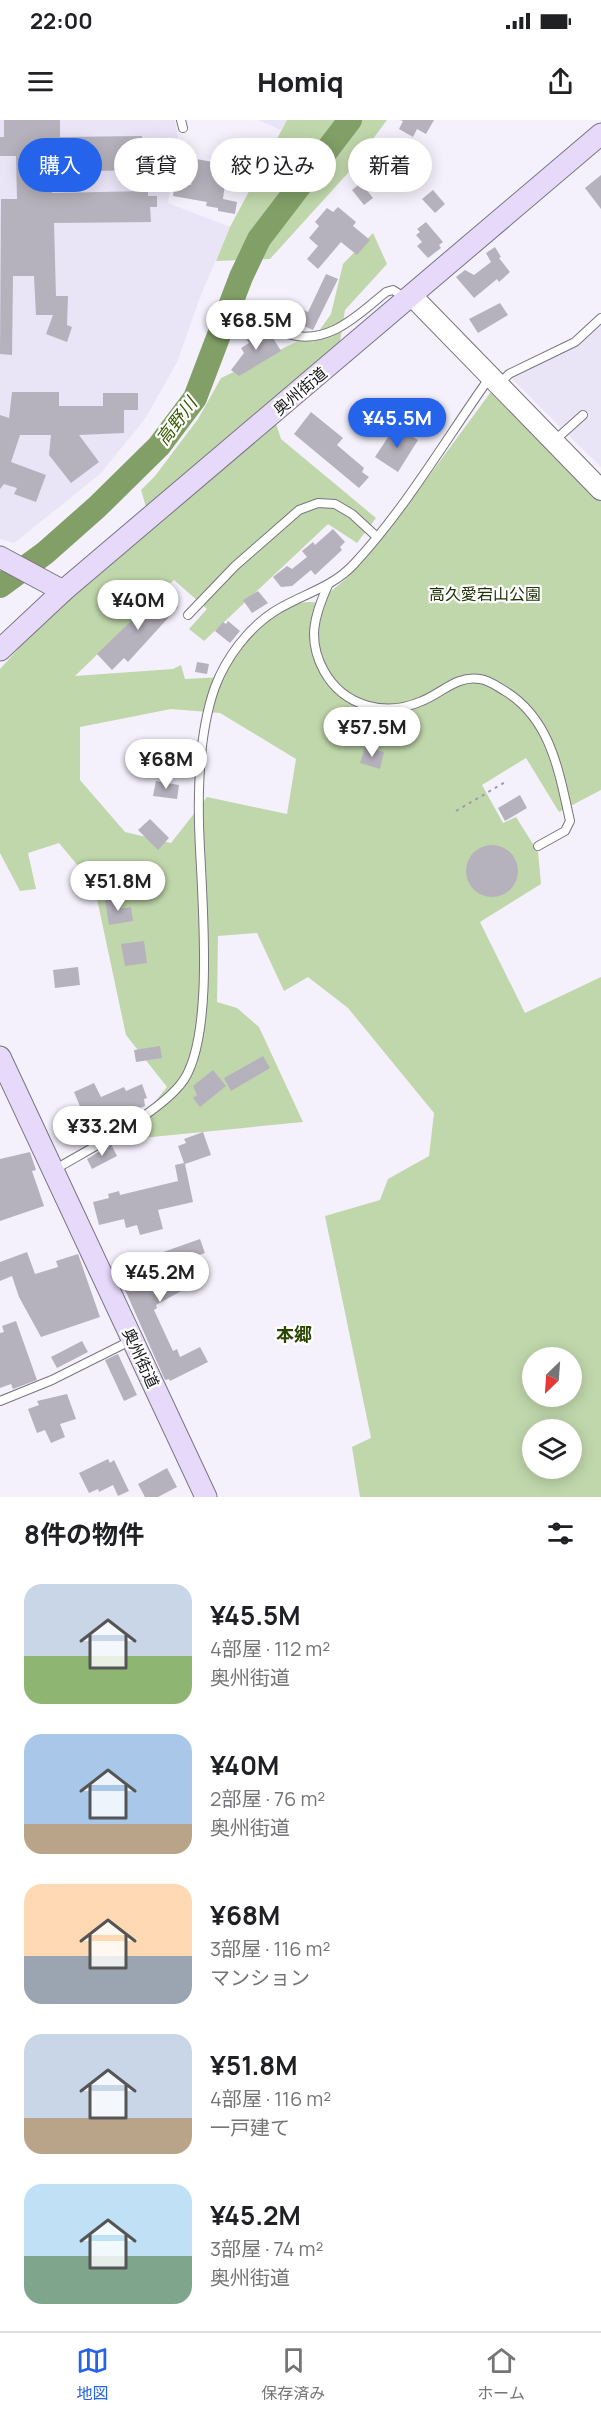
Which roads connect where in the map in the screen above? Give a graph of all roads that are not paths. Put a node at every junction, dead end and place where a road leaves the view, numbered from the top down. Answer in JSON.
{"nodes":[{"id":1,"x":601,"y":134,"type":"edge"},
{"id":2,"x":410,"y":298,"type":"junction"},
{"id":3,"x":601,"y":318,"type":"edge"},
{"id":4,"x":287,"y":334,"type":"dead end"},
{"id":5,"x":494,"y":381,"type":"junction"},
{"id":6,"x":583,"y":415,"type":"dead end"},
{"id":7,"x":553,"y":442,"type":"junction"},
{"id":8,"x":601,"y":490,"type":"edge"},
{"id":9,"x":376,"y":537,"type":"junction"},
{"id":10,"x":5,"y":560,"type":"edge"},
{"id":11,"x":328,"y":585,"type":"junction"},
{"id":12,"x":63,"y":591,"type":"junction"},
{"id":13,"x":188,"y":615,"type":"dead end"},
{"id":14,"x":0,"y":650,"type":"edge"},
{"id":15,"x":538,"y":846,"type":"dead end"},
{"id":16,"x":0,"y":1057,"type":"edge"},
{"id":17,"x":53,"y":1171,"type":"junction"},
{"id":18,"x":132,"y":1340,"type":"junction"},
{"id":19,"x":0,"y":1401,"type":"edge"},
{"id":20,"x":206,"y":1497,"type":"edge"}],
"edges":[{"from":1,"to":2,"type":"main road","name":"奥州街道"},
{"from":2,"to":4,"type":"lane"},
{"from":2,"to":5,"type":"street"},
{"from":2,"to":12,"type":"main road","name":"奥州街道"},
{"from":3,"to":5,"type":"lane"},
{"from":5,"to":7,"type":"street"},
{"from":5,"to":9,"type":"lane"},
{"from":6,"to":7,"type":"lane"},
{"from":7,"to":8,"type":"street"},
{"from":9,"to":11,"type":"lane"},
{"from":9,"to":13,"type":"lane"},
{"from":10,"to":12,"type":"main road"},
{"from":11,"to":15,"type":"lane"},
{"from":11,"to":17,"type":"lane"},
{"from":12,"to":14,"type":"main road","name":"奥州街道"},
{"from":16,"to":17,"type":"main road","name":"奥州街道"},
{"from":17,"to":18,"type":"main road","name":"奥州街道"},
{"from":18,"to":19,"type":"lane"},
{"from":18,"to":20,"type":"main road","name":"奥州街道"}]}
